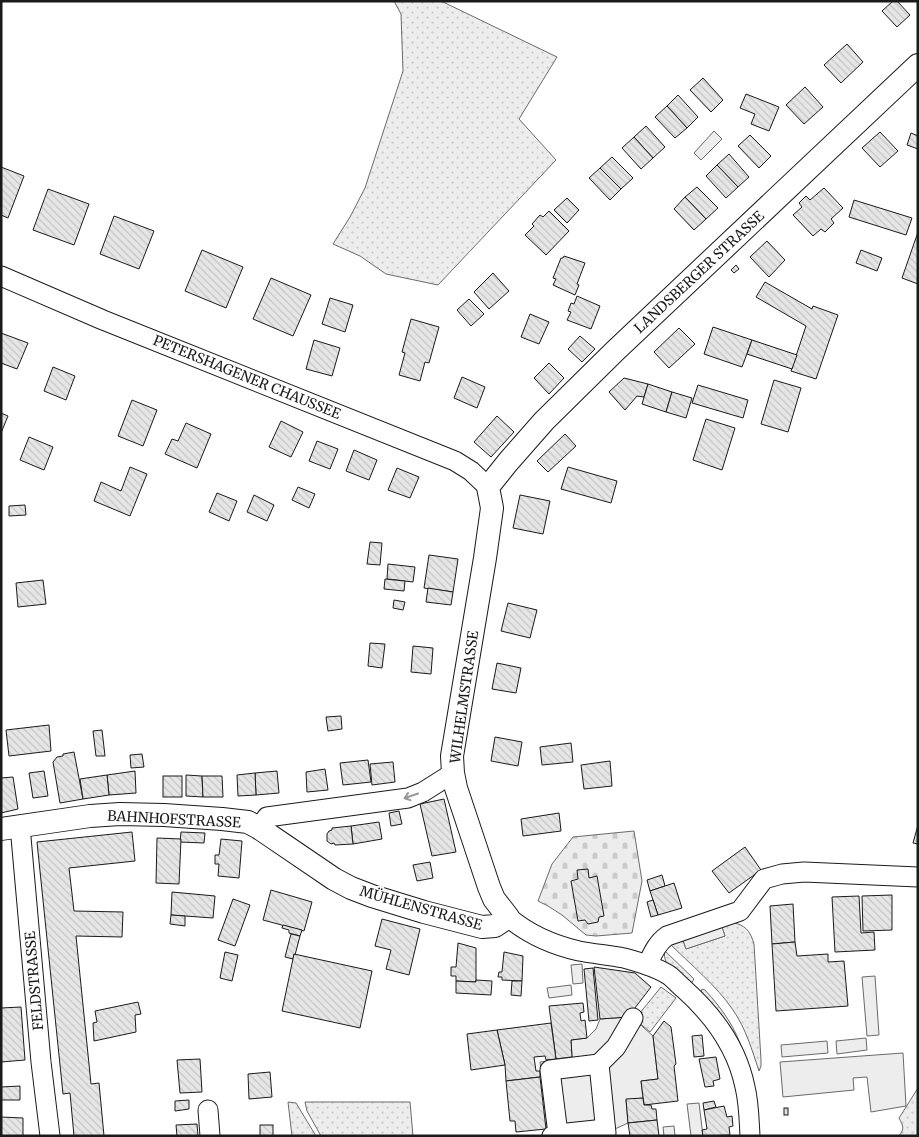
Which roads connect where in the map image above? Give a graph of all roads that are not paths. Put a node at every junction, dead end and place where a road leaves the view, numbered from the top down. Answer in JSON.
{"nodes":[{"id":1,"x":918,"y":65,"type":"edge"},
{"id":2,"x":1,"y":276,"type":"edge"},
{"id":3,"x":488,"y":487,"type":"junction"},
{"id":4,"x":453,"y":772,"type":"junction"},
{"id":5,"x":10,"y":828,"type":"edge"},
{"id":6,"x":259,"y":828,"type":"junction"},
{"id":7,"x":918,"y":877,"type":"edge"},
{"id":8,"x":508,"y":917,"type":"junction"},
{"id":9,"x":647,"y":965,"type":"junction"},
{"id":10,"x":633,"y":1018,"type":"dead end"},
{"id":11,"x":599,"y":1064,"type":"junction"},
{"id":12,"x":208,"y":1110,"type":"dead end"},
{"id":13,"x":555,"y":1135,"type":"edge"},
{"id":14,"x":50,"y":1136,"type":"edge"},
{"id":15,"x":210,"y":1136,"type":"edge"},
{"id":16,"x":750,"y":1136,"type":"edge"}],
"edges":[{"from":1,"to":3,"type":"main road","name":"LANDSBERGER STRASSE"},
{"from":2,"to":3,"type":"street","name":"PETERSHAGENER CHAUSSEE"},
{"from":3,"to":4,"type":"main road","name":"WILHELMSTRASSE"},
{"from":4,"to":6,"type":"street","name":"BAHNHOFSTRASSE","one_way":true},
{"from":4,"to":8,"type":"main road","name":"WILHELMSTRASSE"},
{"from":5,"to":6,"type":"main road","name":"BAHNHOFSTRASSE"},
{"from":5,"to":14,"type":"street","name":"FELDSTRASSE"},
{"from":6,"to":8,"type":"main road","name":"MÜHLENSTRASSE"},
{"from":7,"to":9,"type":"street"},
{"from":8,"to":9,"type":"street","name":"WILHELMSTRASSE"},
{"from":9,"to":16,"type":"street","name":"WILHELMSTRASSE"},
{"from":10,"to":11,"type":"street"},
{"from":11,"to":13,"type":"street"},
{"from":11,"to":13,"type":"street"},
{"from":12,"to":15,"type":"street"}]}
